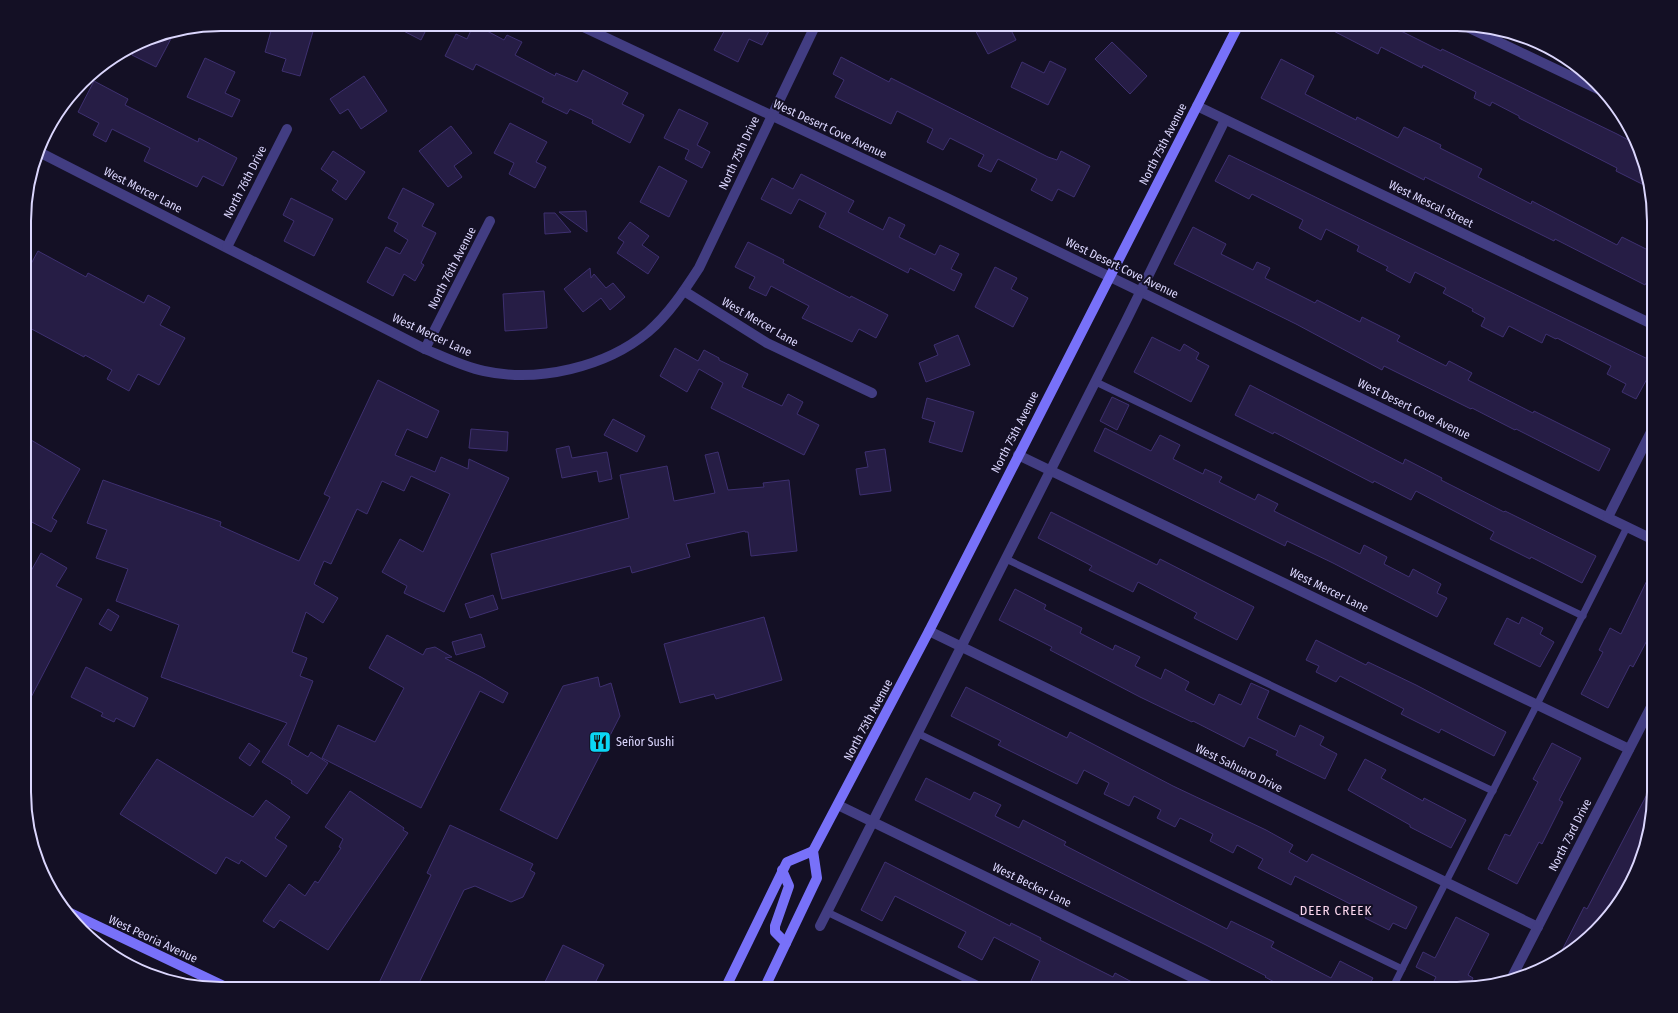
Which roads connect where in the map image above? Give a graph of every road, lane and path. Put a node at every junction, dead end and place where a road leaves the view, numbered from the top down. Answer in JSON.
{"nodes":[{"id":1,"x":593,"y":31,"type":"edge"},
{"id":2,"x":813,"y":31,"type":"edge"},
{"id":3,"x":1235,"y":31,"type":"edge"},
{"id":4,"x":1479,"y":33,"type":"edge"},
{"id":5,"x":1589,"y":85,"type":"edge"},
{"id":6,"x":1197,"y":106,"type":"junction"},
{"id":7,"x":771,"y":115,"type":"junction"},
{"id":8,"x":1225,"y":120,"type":"junction"},
{"id":9,"x":287,"y":129,"type":"dead end"},
{"id":10,"x":43,"y":154,"type":"edge"},
{"id":11,"x":490,"y":221,"type":"dead end"},
{"id":12,"x":227,"y":247,"type":"junction"},
{"id":13,"x":1110,"y":277,"type":"junction"},
{"id":14,"x":684,"y":291,"type":"junction"},
{"id":15,"x":1141,"y":292,"type":"junction"},
{"id":16,"x":1647,"y":322,"type":"edge"},
{"id":17,"x":425,"y":349,"type":"junction"},
{"id":18,"x":1096,"y":382,"type":"junction"},
{"id":19,"x":872,"y":393,"type":"dead end"},
{"id":20,"x":1647,"y":440,"type":"edge"},
{"id":21,"x":1018,"y":455,"type":"junction"},
{"id":22,"x":1050,"y":470,"type":"junction"},
{"id":23,"x":1608,"y":517,"type":"junction"},
{"id":24,"x":1627,"y":527,"type":"junction"},
{"id":25,"x":1647,"y":537,"type":"edge"},
{"id":26,"x":1006,"y":559,"type":"junction"},
{"id":27,"x":1583,"y":616,"type":"junction"},
{"id":28,"x":929,"y":631,"type":"junction"},
{"id":29,"x":961,"y":648,"type":"junction"},
{"id":30,"x":1538,"y":705,"type":"junction"},
{"id":31,"x":1647,"y":714,"type":"edge"},
{"id":32,"x":917,"y":733,"type":"junction"},
{"id":33,"x":1629,"y":749,"type":"junction"},
{"id":34,"x":1493,"y":791,"type":"junction"},
{"id":35,"x":838,"y":805,"type":"junction"},
{"id":36,"x":872,"y":822,"type":"junction"},
{"id":37,"x":813,"y":851,"type":"junction"},
{"id":38,"x":782,"y":870,"type":"junction"},
{"id":39,"x":1445,"y":882,"type":"junction"},
{"id":40,"x":827,"y":912,"type":"junction"},
{"id":41,"x":78,"y":916,"type":"edge"},
{"id":42,"x":820,"y":926,"type":"dead end"},
{"id":43,"x":1538,"y":927,"type":"junction"},
{"id":44,"x":786,"y":943,"type":"junction"},
{"id":45,"x":1402,"y":969,"type":"junction"},
{"id":46,"x":1514,"y":973,"type":"edge"},
{"id":47,"x":215,"y":982,"type":"edge"},
{"id":48,"x":728,"y":982,"type":"edge"},
{"id":49,"x":767,"y":982,"type":"edge"},
{"id":50,"x":972,"y":982,"type":"edge"},
{"id":51,"x":1202,"y":982,"type":"edge"},
{"id":52,"x":1396,"y":982,"type":"edge"}],
"edges":[{"from":1,"to":7,"type":"street","name":"West Desert Cove Avenue"},
{"from":2,"to":7,"type":"street","name":"North 75th Drive"},
{"from":3,"to":6,"type":"main road","name":"North 75th Avenue"},
{"from":4,"to":5,"type":"street"},
{"from":6,"to":8,"type":"street","name":"West Mescal Street"},
{"from":6,"to":13,"type":"main road","name":"North 75th Avenue"},
{"from":7,"to":13,"type":"street","name":"West Desert Cove Avenue"},
{"from":7,"to":14,"type":"street","name":"North 75th Drive"},
{"from":8,"to":15,"type":"street"},
{"from":8,"to":16,"type":"street","name":"West Mescal Street"},
{"from":9,"to":12,"type":"street","name":"North 76th Drive"},
{"from":10,"to":12,"type":"street","name":"West Mercer Lane"},
{"from":11,"to":17,"type":"street","name":"North 76th Avenue"},
{"from":12,"to":17,"type":"street","name":"West Mercer Lane"},
{"from":13,"to":15,"type":"street","name":"West Desert Cove Avenue"},
{"from":13,"to":21,"type":"main road","name":"North 75th Avenue"},
{"from":14,"to":17,"type":"street","name":"West Mercer Lane"},
{"from":14,"to":19,"type":"street","name":"West Mercer Lane"},
{"from":15,"to":18,"type":"street"},
{"from":15,"to":23,"type":"street","name":"West Desert Cove Avenue"},
{"from":18,"to":22,"type":"street"},
{"from":18,"to":27,"type":"lane"},
{"from":20,"to":23,"type":"street"},
{"from":21,"to":22,"type":"street","name":"West Mercer Lane"},
{"from":21,"to":28,"type":"main road","name":"North 75th Avenue"},
{"from":22,"to":26,"type":"street"},
{"from":22,"to":30,"type":"street","name":"West Mercer Lane"},
{"from":23,"to":24,"type":"street","name":"West Desert Cove Avenue"},
{"from":24,"to":25,"type":"street","name":"West Desert Cove Avenue"},
{"from":24,"to":27,"type":"lane"},
{"from":26,"to":29,"type":"street"},
{"from":26,"to":34,"type":"lane"},
{"from":27,"to":30,"type":"lane"},
{"from":28,"to":29,"type":"street","name":"West Sahuaro Drive"},
{"from":28,"to":35,"type":"main road","name":"North 75th Avenue"},
{"from":29,"to":32,"type":"street"},
{"from":29,"to":39,"type":"street","name":"West Sahuaro Drive"},
{"from":30,"to":33,"type":"street","name":"West Mercer Lane"},
{"from":30,"to":34,"type":"lane"},
{"from":31,"to":33,"type":"street","name":"North 73rd Drive"},
{"from":32,"to":36,"type":"street"},
{"from":32,"to":45,"type":"lane"},
{"from":33,"to":43,"type":"street","name":"North 73rd Drive"},
{"from":34,"to":39,"type":"lane"},
{"from":35,"to":36,"type":"street","name":"West Becker Lane"},
{"from":35,"to":37,"type":"main road","name":"North 75th Avenue"},
{"from":36,"to":40,"type":"street"},
{"from":36,"to":51,"type":"street","name":"West Becker Lane"},
{"from":37,"to":38,"type":"main road"},
{"from":37,"to":44,"type":"main road"},
{"from":38,"to":44,"type":"main road"},
{"from":38,"to":48,"type":"main road"},
{"from":39,"to":43,"type":"street","name":"West Sahuaro Drive"},
{"from":39,"to":45,"type":"lane"},
{"from":40,"to":42,"type":"street"},
{"from":40,"to":50,"type":"lane"},
{"from":41,"to":47,"type":"main road","name":"West Peoria Avenue"},
{"from":43,"to":46,"type":"street","name":"North 73rd Drive"},
{"from":44,"to":49,"type":"main road"},
{"from":45,"to":52,"type":"lane"}]}
